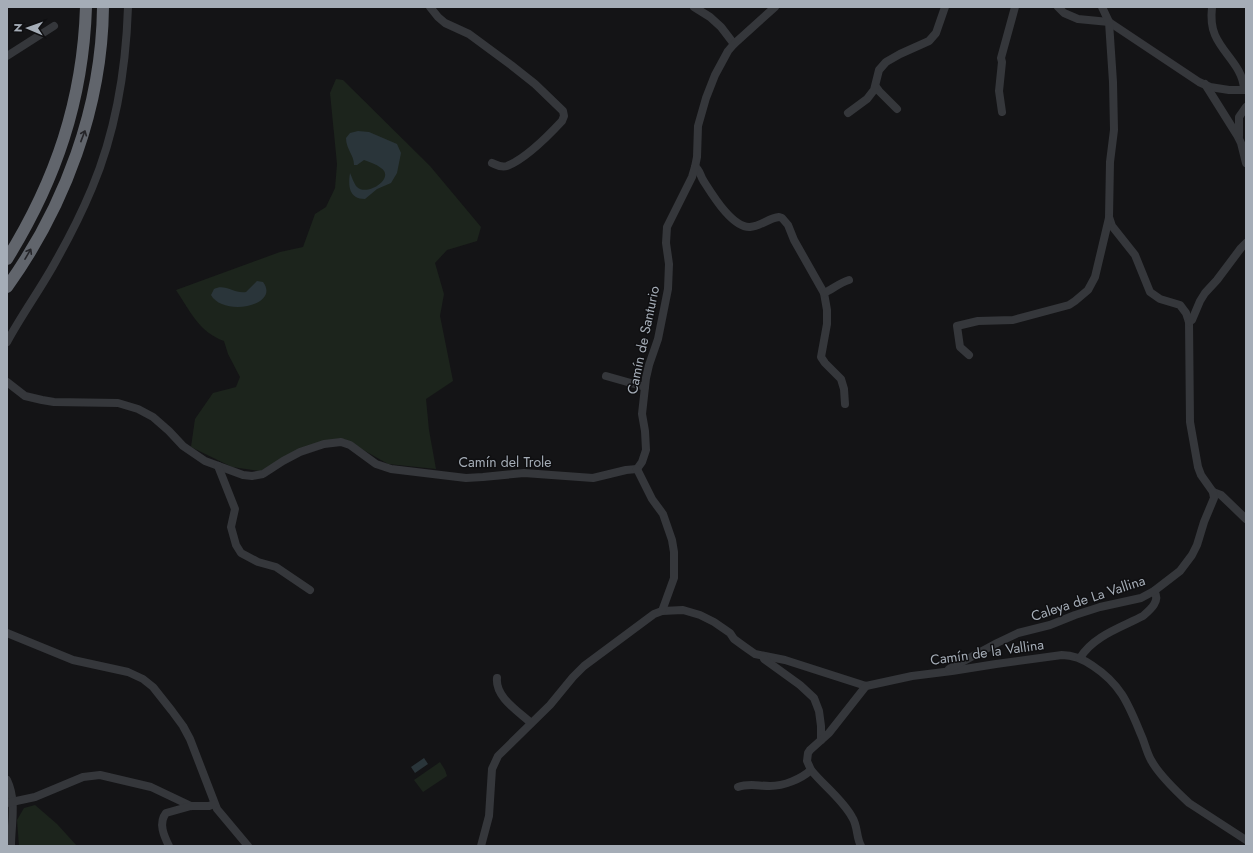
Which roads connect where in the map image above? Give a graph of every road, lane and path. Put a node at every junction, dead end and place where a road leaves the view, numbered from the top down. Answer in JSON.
{"nodes":[{"id":1,"x":81,"y":7,"type":"edge"},
{"id":2,"x":86,"y":7,"type":"edge"},
{"id":3,"x":103,"y":7,"type":"edge"},
{"id":4,"x":107,"y":7,"type":"edge"},
{"id":5,"x":128,"y":7,"type":"edge"},
{"id":6,"x":430,"y":7,"type":"edge"},
{"id":7,"x":694,"y":7,"type":"edge"},
{"id":8,"x":775,"y":7,"type":"edge"},
{"id":9,"x":944,"y":7,"type":"edge"},
{"id":10,"x":1015,"y":7,"type":"edge"},
{"id":11,"x":1058,"y":7,"type":"edge"},
{"id":12,"x":1102,"y":7,"type":"edge"},
{"id":13,"x":1212,"y":7,"type":"edge"},
{"id":14,"x":1109,"y":22,"type":"junction"},
{"id":15,"x":54,"y":26,"type":"dead end"},
{"id":16,"x":102,"y":26,"type":"junction"},
{"id":17,"x":734,"y":44,"type":"junction"},
{"id":18,"x":7,"y":56,"type":"edge"},
{"id":19,"x":1205,"y":84,"type":"junction"},
{"id":20,"x":876,"y":87,"type":"junction"},
{"id":21,"x":1245,"y":90,"type":"edge"},
{"id":22,"x":1246,"y":108,"type":"edge"},
{"id":23,"x":897,"y":109,"type":"dead end"},
{"id":24,"x":1002,"y":112,"type":"dead end"},
{"id":25,"x":848,"y":113,"type":"dead end"},
{"id":26,"x":1241,"y":143,"type":"junction"},
{"id":27,"x":492,"y":163,"type":"dead end"},
{"id":28,"x":1246,"y":163,"type":"edge"},
{"id":29,"x":695,"y":167,"type":"junction"},
{"id":30,"x":1109,"y":217,"type":"junction"},
{"id":31,"x":21,"y":236,"type":"junction"},
{"id":32,"x":1246,"y":243,"type":"edge"},
{"id":33,"x":7,"y":259,"type":"edge"},
{"id":34,"x":849,"y":280,"type":"dead end"},
{"id":35,"x":7,"y":287,"type":"edge"},
{"id":36,"x":824,"y":293,"type":"junction"},
{"id":37,"x":1189,"y":322,"type":"junction"},
{"id":38,"x":7,"y":342,"type":"edge"},
{"id":39,"x":969,"y":355,"type":"dead end"},
{"id":40,"x":606,"y":376,"type":"dead end"},
{"id":41,"x":7,"y":382,"type":"edge"},
{"id":42,"x":645,"y":387,"type":"junction"},
{"id":43,"x":844,"y":404,"type":"dead end"},
{"id":44,"x":218,"y":466,"type":"junction"},
{"id":45,"x":637,"y":469,"type":"junction"},
{"id":46,"x":1213,"y":492,"type":"junction"},
{"id":47,"x":1246,"y":518,"type":"edge"},
{"id":48,"x":310,"y":590,"type":"dead end"},
{"id":49,"x":1154,"y":591,"type":"junction"},
{"id":50,"x":662,"y":611,"type":"junction"},
{"id":51,"x":7,"y":633,"type":"edge"},
{"id":52,"x":763,"y":655,"type":"junction"},
{"id":53,"x":1080,"y":658,"type":"junction"},
{"id":54,"x":944,"y":672,"type":"junction"},
{"id":55,"x":497,"y":678,"type":"dead end"},
{"id":56,"x":866,"y":686,"type":"junction"},
{"id":57,"x":531,"y":723,"type":"junction"},
{"id":58,"x":821,"y":740,"type":"junction"},
{"id":59,"x":811,"y":770,"type":"junction"},
{"id":60,"x":7,"y":780,"type":"edge"},
{"id":61,"x":738,"y":787,"type":"dead end"},
{"id":62,"x":10,"y":803,"type":"edge"},
{"id":63,"x":214,"y":804,"type":"junction"},
{"id":64,"x":191,"y":806,"type":"junction"},
{"id":65,"x":1246,"y":840,"type":"edge"},
{"id":66,"x":11,"y":846,"type":"edge"},
{"id":67,"x":169,"y":846,"type":"edge"},
{"id":68,"x":248,"y":846,"type":"edge"},
{"id":69,"x":481,"y":846,"type":"edge"},
{"id":70,"x":861,"y":846,"type":"edge"}],
"edges":[{"from":1,"to":31,"type":"highway"},
{"from":2,"to":31,"type":"highway"},
{"from":3,"to":16,"type":"highway"},
{"from":4,"to":16,"type":"highway"},
{"from":5,"to":38,"type":"street"},
{"from":6,"to":27,"type":"street"},
{"from":7,"to":17,"type":"street"},
{"from":8,"to":17,"type":"street","name":"Camín de Santurio"},
{"from":9,"to":20,"type":"street"},
{"from":10,"to":24,"type":"street"},
{"from":11,"to":14,"type":"street"},
{"from":12,"to":14,"type":"street"},
{"from":13,"to":21,"type":"street"},
{"from":14,"to":19,"type":"street"},
{"from":14,"to":30,"type":"street"},
{"from":15,"to":18,"type":"street"},
{"from":35,"to":16,"type":"highway","one_way":true},
{"from":17,"to":29,"type":"street","name":"Camín de Santurio"},
{"from":19,"to":21,"type":"street"},
{"from":19,"to":26,"type":"street"},
{"from":20,"to":23,"type":"street"},
{"from":20,"to":25,"type":"street"},
{"from":22,"to":26,"type":"street"},
{"from":26,"to":28,"type":"street"},
{"from":29,"to":36,"type":"street"},
{"from":29,"to":42,"type":"street","name":"Camín de Santurio"},
{"from":30,"to":37,"type":"street"},
{"from":30,"to":39,"type":"street"},
{"from":31,"to":33,"type":"highway"},
{"from":32,"to":37,"type":"street"},
{"from":34,"to":36,"type":"street"},
{"from":36,"to":43,"type":"street"},
{"from":37,"to":46,"type":"street"},
{"from":40,"to":42,"type":"street"},
{"from":41,"to":44,"type":"street","name":"Camín del Trole"},
{"from":42,"to":45,"type":"street","name":"Camín de Santurio"},
{"from":44,"to":45,"type":"street","name":"Camín del Trole"},
{"from":44,"to":48,"type":"street"},
{"from":45,"to":50,"type":"street"},
{"from":46,"to":47,"type":"street"},
{"from":46,"to":49,"type":"street","name":"Caleya de La Vallina"},
{"from":49,"to":53,"type":"street"},
{"from":49,"to":54,"type":"street","name":"Caleya de La Vallina"},
{"from":50,"to":52,"type":"street"},
{"from":50,"to":57,"type":"street"},
{"from":51,"to":63,"type":"street"},
{"from":52,"to":56,"type":"street"},
{"from":52,"to":58,"type":"street"},
{"from":53,"to":54,"type":"street","name":"Camín de la Vallina"},
{"from":53,"to":65,"type":"street","name":"Camín de la Vallina"},
{"from":54,"to":56,"type":"street","name":"Camín de la Vallina"},
{"from":55,"to":57,"type":"street"},
{"from":56,"to":58,"type":"street"},
{"from":57,"to":69,"type":"street"},
{"from":58,"to":59,"type":"street"},
{"from":59,"to":61,"type":"street"},
{"from":59,"to":70,"type":"street"},
{"from":60,"to":62,"type":"street"},
{"from":62,"to":64,"type":"street"},
{"from":62,"to":66,"type":"street"},
{"from":63,"to":64,"type":"street"},
{"from":63,"to":68,"type":"street"},
{"from":64,"to":67,"type":"street"}]}
